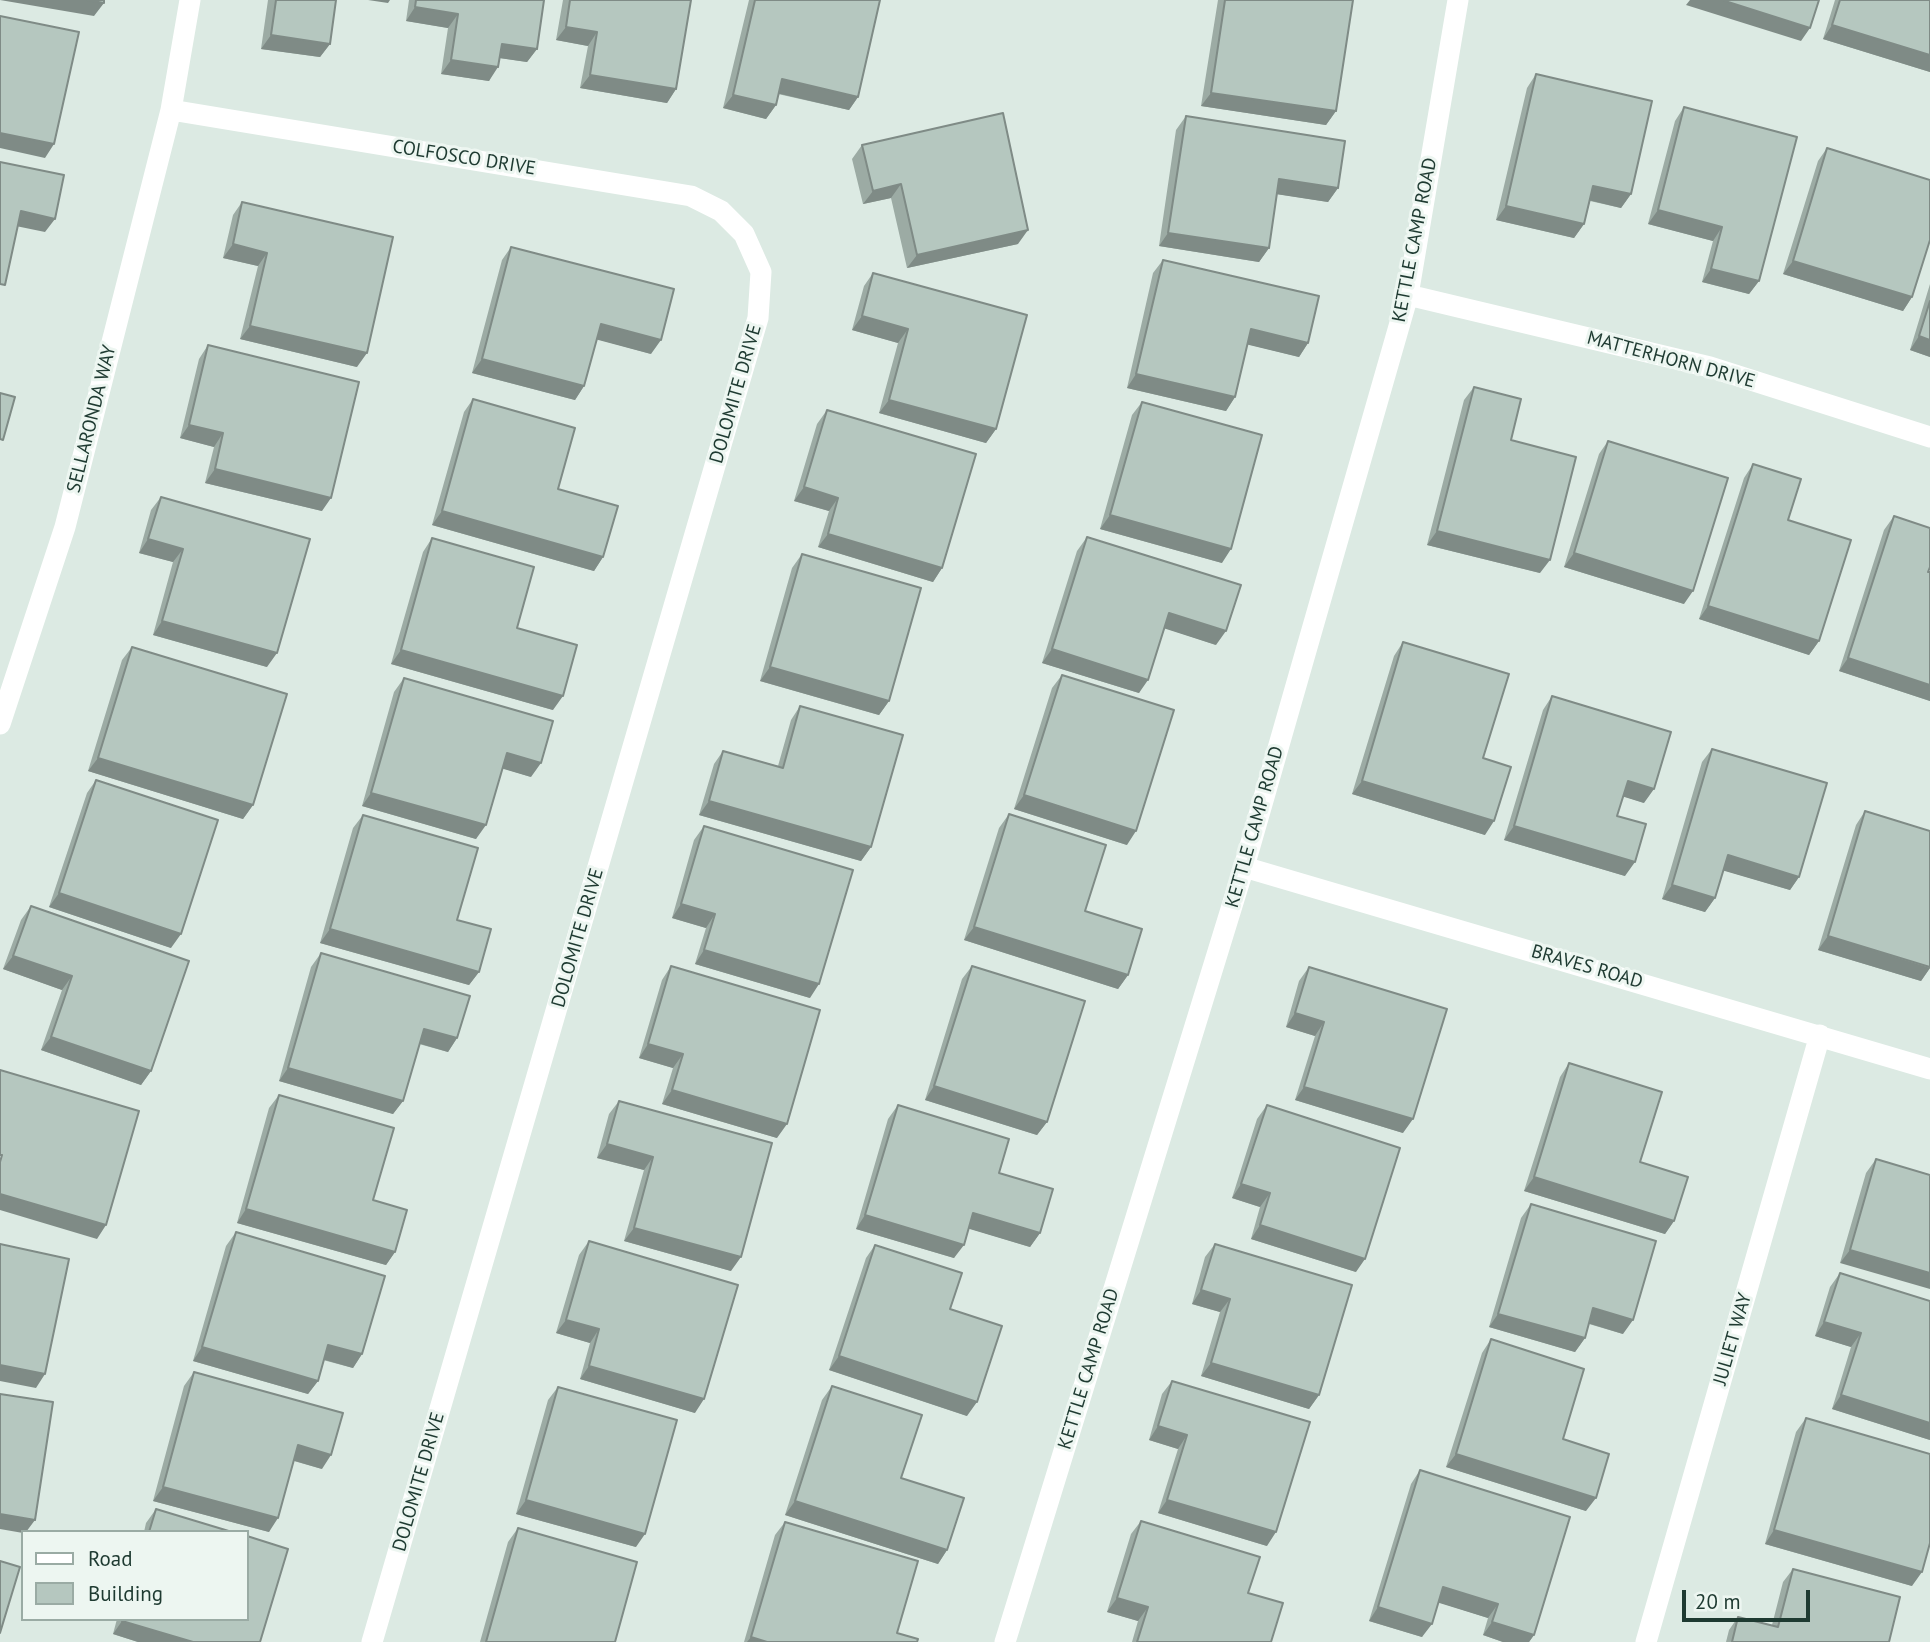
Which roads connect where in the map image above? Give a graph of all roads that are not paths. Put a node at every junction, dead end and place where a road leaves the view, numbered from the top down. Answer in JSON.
{"nodes":[{"id":1,"x":190,"y":0,"type":"edge"},
{"id":2,"x":1458,"y":0,"type":"edge"},
{"id":3,"x":171,"y":110,"type":"junction"},
{"id":4,"x":744,"y":234,"type":"joint"},
{"id":5,"x":1408,"y":295,"type":"junction"},
{"id":6,"x":1930,"y":437,"type":"edge"},
{"id":7,"x":0,"y":724,"type":"edge"},
{"id":8,"x":1244,"y":867,"type":"junction"},
{"id":9,"x":1820,"y":1035,"type":"junction"},
{"id":10,"x":1930,"y":1069,"type":"edge"},
{"id":11,"x":372,"y":1642,"type":"edge"},
{"id":12,"x":1005,"y":1642,"type":"edge"},
{"id":13,"x":1646,"y":1642,"type":"edge"}],
"edges":[{"from":1,"to":3,"type":"street","name":"SELLARONDA WAY"},
{"from":2,"to":5,"type":"street","name":"KETTLE CAMP ROAD"},
{"from":3,"to":4,"type":"street","name":"COLFOSCO DRIVE"},
{"from":3,"to":7,"type":"street","name":"SELLARONDA WAY"},
{"from":4,"to":11,"type":"street","name":"DOLOMITE DRIVE"},
{"from":5,"to":6,"type":"street","name":"MATTERHORN DRIVE"},
{"from":5,"to":8,"type":"street","name":"KETTLE CAMP ROAD"},
{"from":8,"to":9,"type":"street","name":"BRAVES ROAD"},
{"from":8,"to":12,"type":"street","name":"KETTLE CAMP ROAD"},
{"from":9,"to":10,"type":"street","name":"BRAVES ROAD"},
{"from":9,"to":13,"type":"street","name":"JULIET WAY"}]}
